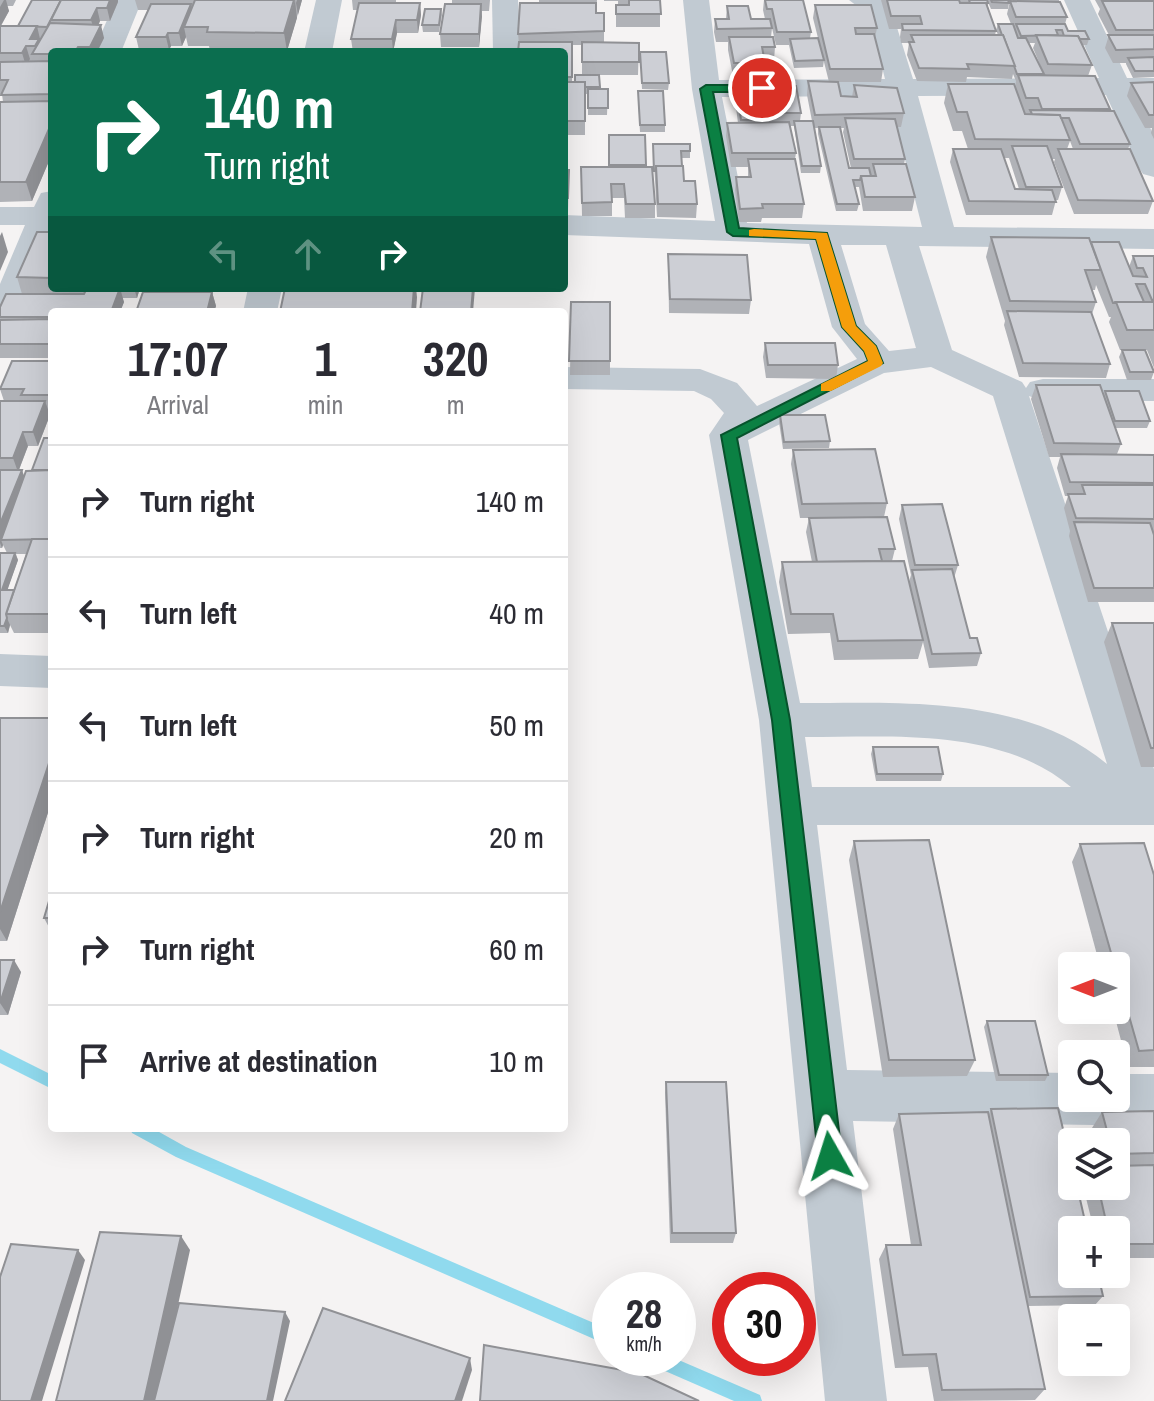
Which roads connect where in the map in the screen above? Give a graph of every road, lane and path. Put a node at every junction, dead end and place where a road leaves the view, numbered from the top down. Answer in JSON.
{"nodes":[{"id":1,"x":129,"y":0,"type":"edge"},
{"id":2,"x":329,"y":0,"type":"edge"},
{"id":3,"x":505,"y":0,"type":"edge"},
{"id":4,"x":696,"y":0,"type":"edge"},
{"id":5,"x":862,"y":0,"type":"edge"},
{"id":6,"x":1077,"y":0,"type":"edge"},
{"id":7,"x":109,"y":48,"type":"edge"},
{"id":8,"x":319,"y":48,"type":"edge"},
{"id":9,"x":507,"y":48,"type":"edge"},
{"id":10,"x":1117,"y":86,"type":"junction"},
{"id":11,"x":1154,"y":86,"type":"edge"},
{"id":12,"x":903,"y":87,"type":"junction"},
{"id":13,"x":706,"y":89,"type":"junction"},
{"id":14,"x":1154,"y":168,"type":"edge"},
{"id":15,"x":48,"y":211,"type":"edge"},
{"id":16,"x":48,"y":215,"type":"edge"},
{"id":17,"x":0,"y":216,"type":"edge"},
{"id":18,"x":568,"y":225,"type":"edge"},
{"id":19,"x":733,"y":232,"type":"junction"},
{"id":20,"x":822,"y":235,"type":"junction"},
{"id":21,"x":900,"y":237,"type":"junction"},
{"id":22,"x":941,"y":237,"type":"junction"},
{"id":23,"x":1154,"y":239,"type":"edge"},
{"id":24,"x":0,"y":323,"type":"edge"},
{"id":25,"x":936,"y":356,"type":"junction"},
{"id":26,"x":876,"y":363,"type":"junction"},
{"id":27,"x":568,"y":378,"type":"edge"},
{"id":28,"x":1009,"y":390,"type":"junction"},
{"id":29,"x":1154,"y":390,"type":"edge"},
{"id":30,"x":728,"y":435,"type":"junction"},
{"id":31,"x":0,"y":670,"type":"edge"},
{"id":32,"x":48,"y":672,"type":"edge"},
{"id":33,"x":781,"y":720,"type":"junction"},
{"id":34,"x":791,"y":806,"type":"junction"},
{"id":35,"x":1140,"y":806,"type":"edge"},
{"id":36,"x":823,"y":1095,"type":"junction"},
{"id":37,"x":1154,"y":1100,"type":"edge"},
{"id":38,"x":856,"y":1401,"type":"edge"}],
"edges":[{"from":1,"to":7,"type":"street"},
{"from":2,"to":8,"type":"street"},
{"from":3,"to":9,"type":"street"},
{"from":4,"to":13,"type":"street"},
{"from":5,"to":12,"type":"street"},
{"from":6,"to":10,"type":"street"},
{"from":10,"to":11,"type":"street"},
{"from":10,"to":12,"type":"street"},
{"from":10,"to":14,"type":"street"},
{"from":12,"to":13,"type":"street"},
{"from":12,"to":22,"type":"street"},
{"from":13,"to":19,"type":"street"},
{"from":15,"to":17,"type":"street"},
{"from":16,"to":24,"type":"street"},
{"from":18,"to":19,"type":"street"},
{"from":19,"to":20,"type":"street"},
{"from":20,"to":21,"type":"street"},
{"from":20,"to":26,"type":"street"},
{"from":21,"to":22,"type":"street"},
{"from":21,"to":25,"type":"street"},
{"from":22,"to":23,"type":"street"},
{"from":25,"to":26,"type":"street"},
{"from":25,"to":28,"type":"street"},
{"from":26,"to":30,"type":"street"},
{"from":27,"to":30,"type":"street"},
{"from":28,"to":29,"type":"street"},
{"from":28,"to":35,"type":"street"},
{"from":30,"to":33,"type":"street"},
{"from":31,"to":32,"type":"street"},
{"from":33,"to":34,"type":"street"},
{"from":33,"to":35,"type":"street"},
{"from":34,"to":35,"type":"street"},
{"from":34,"to":36,"type":"street"},
{"from":36,"to":37,"type":"street"},
{"from":36,"to":38,"type":"street"}]}
